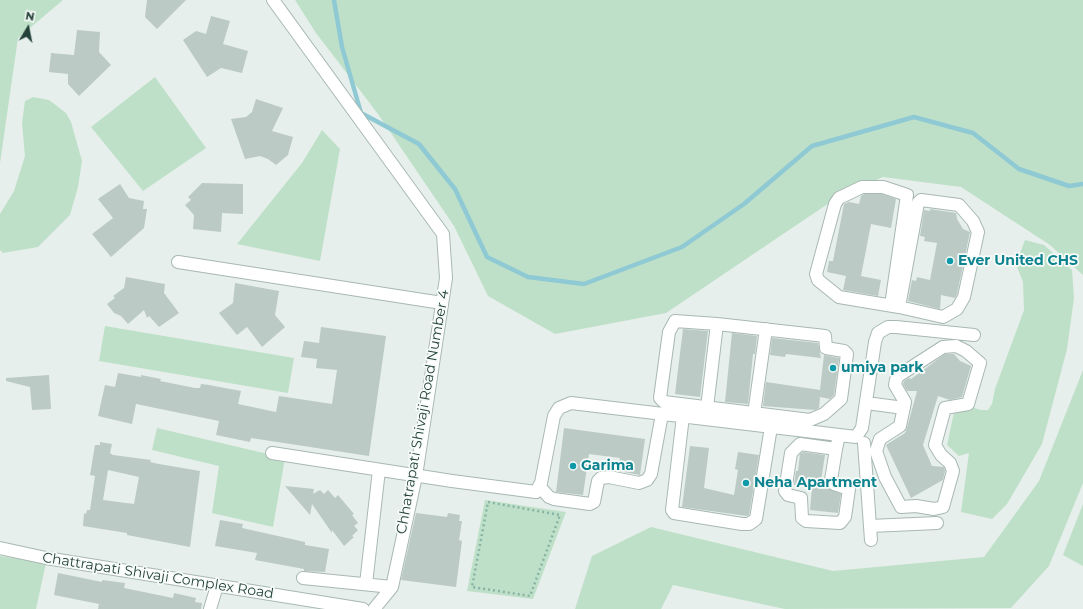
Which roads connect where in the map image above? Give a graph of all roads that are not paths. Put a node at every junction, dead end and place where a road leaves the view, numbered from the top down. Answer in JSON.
{"nodes":[{"id":1,"x":273,"y":0,"type":"edge"},
{"id":2,"x":178,"y":262,"type":"dead end"},
{"id":3,"x":442,"y":303,"type":"junction"},
{"id":4,"x":895,"y":306,"type":"junction"},
{"id":5,"x":717,"y":324,"type":"junction"},
{"id":6,"x":892,"y":327,"type":"junction"},
{"id":7,"x":766,"y":329,"type":"junction"},
{"id":8,"x":974,"y":335,"type":"dead end"},
{"id":9,"x":866,"y":403,"type":"junction"},
{"id":10,"x":904,"y":408,"type":"junction"},
{"id":11,"x":662,"y":414,"type":"junction"},
{"id":12,"x":706,"y":414,"type":"junction"},
{"id":13,"x":683,"y":416,"type":"junction"},
{"id":14,"x":753,"y":419,"type":"junction"},
{"id":15,"x":771,"y":427,"type":"junction"},
{"id":16,"x":838,"y":436,"type":"junction"},
{"id":17,"x":860,"y":440,"type":"junction"},
{"id":18,"x":836,"y":449,"type":"junction"},
{"id":19,"x":876,"y":451,"type":"junction"},
{"id":20,"x":272,"y":453,"type":"dead end"},
{"id":21,"x":379,"y":470,"type":"junction"},
{"id":22,"x":416,"y":476,"type":"junction"},
{"id":23,"x":539,"y":486,"type":"junction"},
{"id":24,"x":937,"y":524,"type":"dead end"},
{"id":25,"x":870,"y":526,"type":"junction"},
{"id":26,"x":870,"y":540,"type":"dead end"},
{"id":27,"x":0,"y":548,"type":"edge"},
{"id":28,"x":303,"y":578,"type":"dead end"},
{"id":29,"x":366,"y":584,"type":"junction"},
{"id":30,"x":217,"y":586,"type":"junction"},
{"id":31,"x":392,"y":587,"type":"junction"},
{"id":32,"x":210,"y":609,"type":"edge"},
{"id":33,"x":363,"y":609,"type":"edge"},
{"id":34,"x":374,"y":609,"type":"edge"}],
"edges":[{"from":1,"to":3,"type":"street","name":"Chhatrapati Shivaji Road Number 4"},
{"from":2,"to":3,"type":"street"},
{"from":3,"to":22,"type":"street","name":"Chhatrapati Shivaji Road Number 4"},
{"from":4,"to":4,"type":"street"},
{"from":4,"to":4,"type":"street"},
{"from":4,"to":6,"type":"street"},
{"from":5,"to":7,"type":"street"},
{"from":5,"to":12,"type":"street"},
{"from":5,"to":12,"type":"street"},
{"from":6,"to":8,"type":"street"},
{"from":6,"to":9,"type":"street"},
{"from":7,"to":14,"type":"street"},
{"from":7,"to":14,"type":"street"},
{"from":9,"to":10,"type":"street"},
{"from":9,"to":17,"type":"street"},
{"from":10,"to":19,"type":"street"},
{"from":10,"to":19,"type":"street"},
{"from":11,"to":13,"type":"street"},
{"from":11,"to":23,"type":"street"},
{"from":11,"to":23,"type":"street"},
{"from":12,"to":13,"type":"street"},
{"from":12,"to":14,"type":"street"},
{"from":13,"to":15,"type":"street"},
{"from":14,"to":15,"type":"street"},
{"from":15,"to":16,"type":"street"},
{"from":16,"to":17,"type":"street"},
{"from":16,"to":18,"type":"street"},
{"from":17,"to":19,"type":"street"},
{"from":17,"to":25,"type":"street"},
{"from":18,"to":18,"type":"street"},
{"from":20,"to":21,"type":"street"},
{"from":21,"to":22,"type":"street"},
{"from":21,"to":29,"type":"street"},
{"from":22,"to":23,"type":"street"},
{"from":22,"to":31,"type":"street","name":"Chhatrapati Shivaji Road Number 4"},
{"from":24,"to":25,"type":"street"},
{"from":25,"to":26,"type":"street"},
{"from":27,"to":30,"type":"street","name":"Chattrapati Shivaji Complex Road"},
{"from":28,"to":29,"type":"street"},
{"from":29,"to":31,"type":"street"},
{"from":30,"to":32,"type":"street"},
{"from":30,"to":33,"type":"street","name":"Chattrapati Shivaji Complex Road"},
{"from":31,"to":34,"type":"street","name":"Chhatrapati Shivaji Road Number 4"}]}
